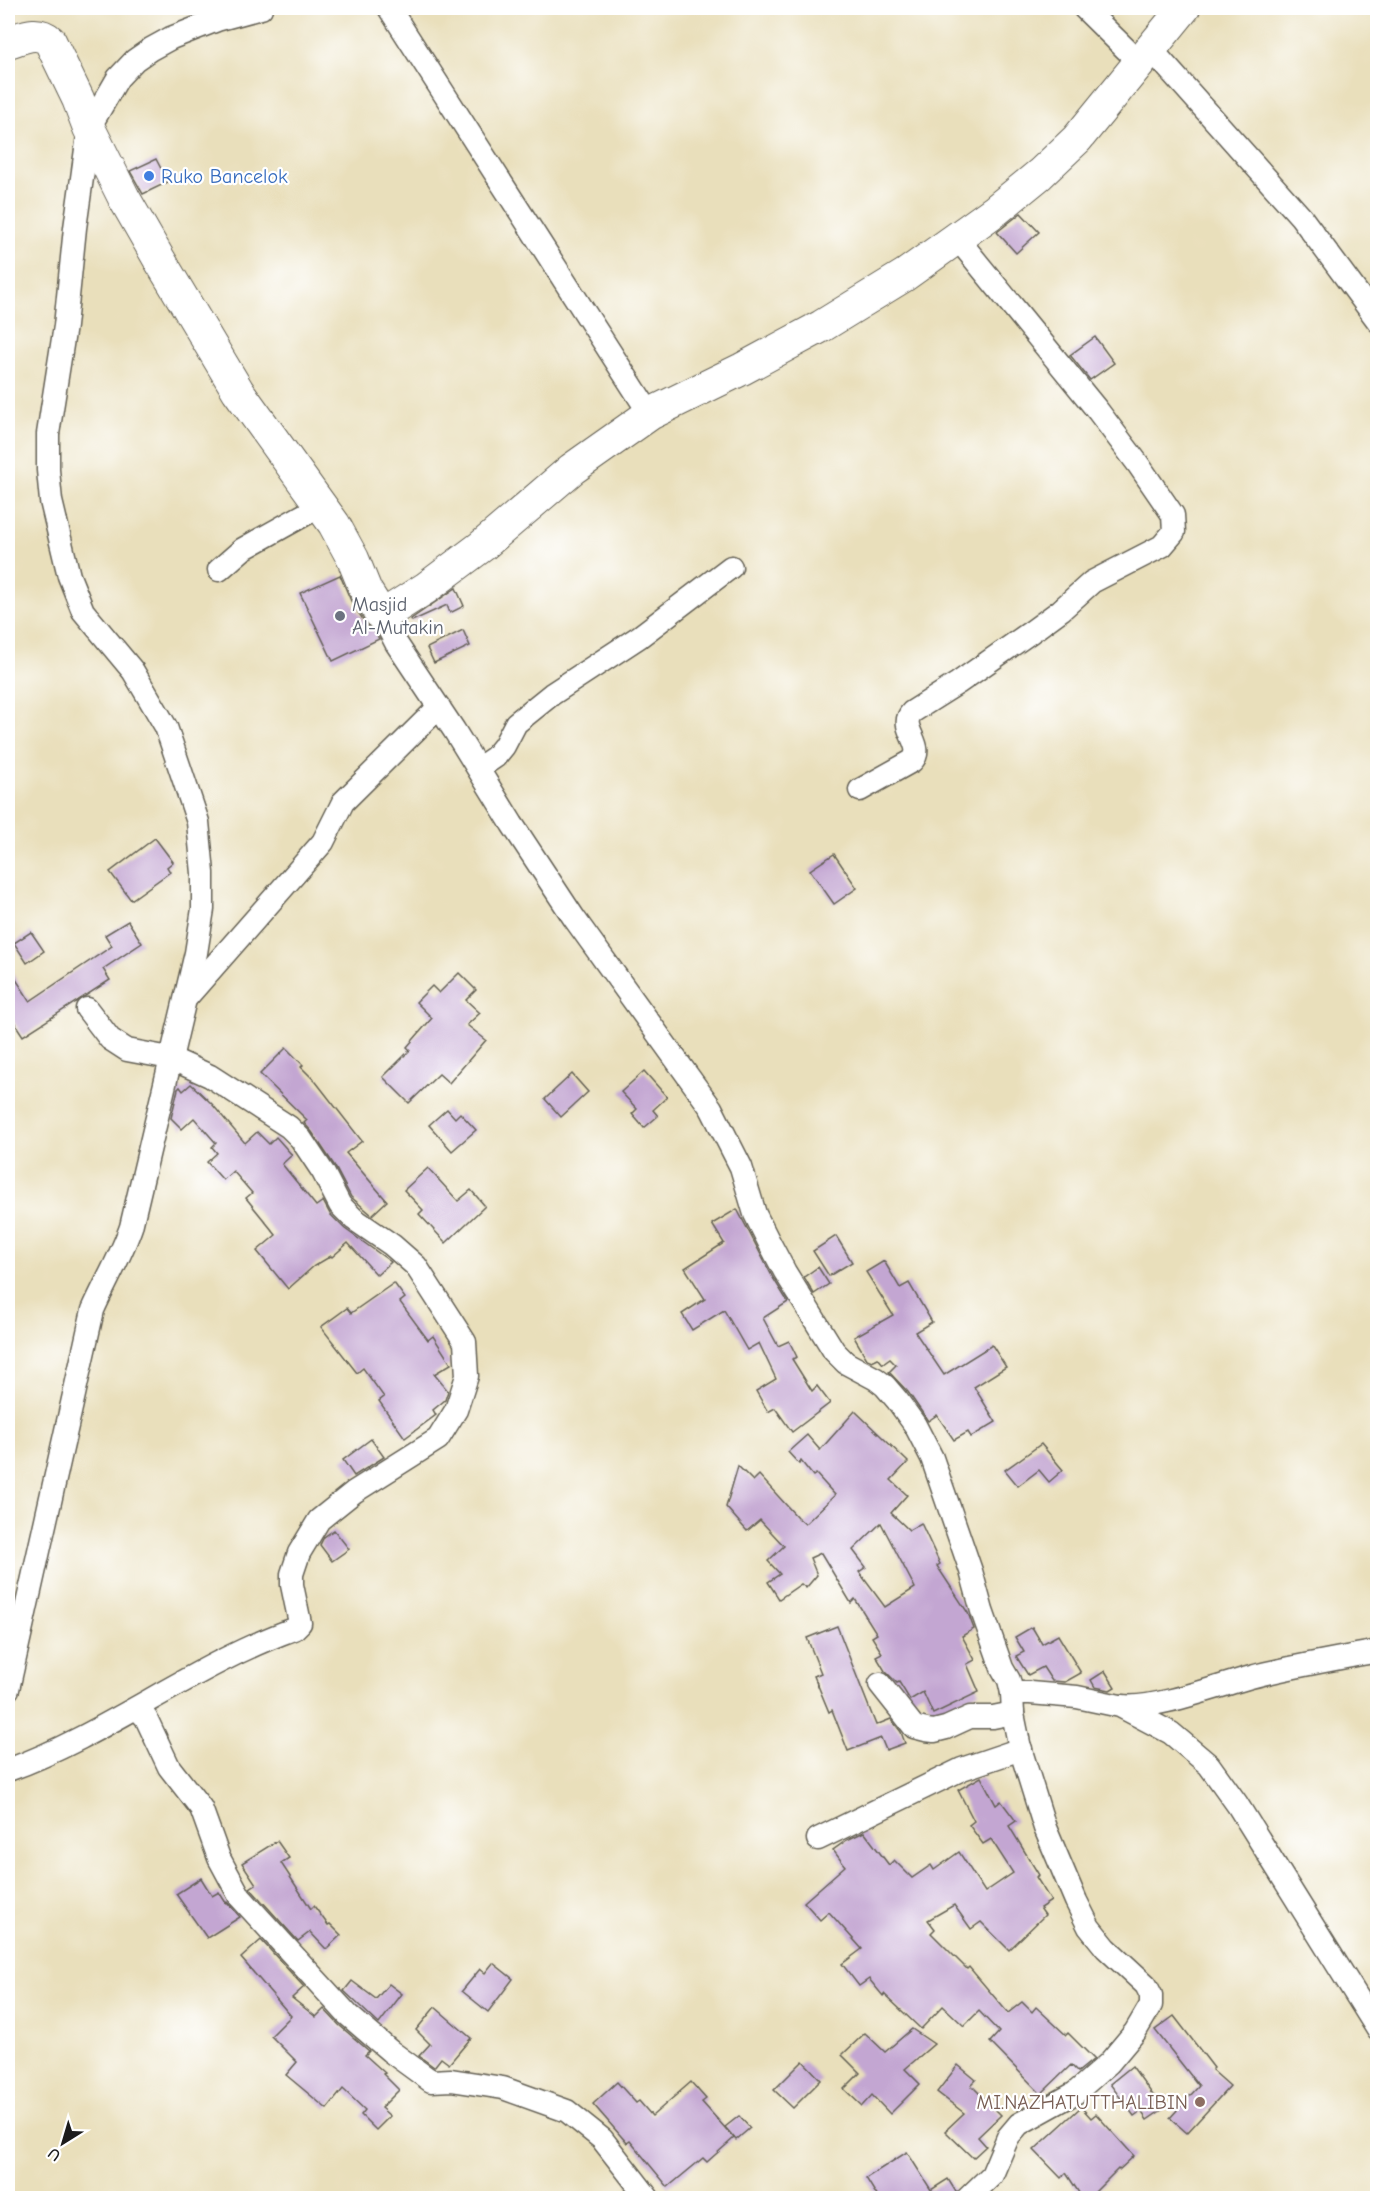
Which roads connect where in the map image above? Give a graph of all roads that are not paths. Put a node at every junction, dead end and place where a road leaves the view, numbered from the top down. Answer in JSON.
{"nodes":[{"id":1,"x":261,"y":8,"type":"edge"},
{"id":2,"x":388,"y":8,"type":"edge"},
{"id":3,"x":1084,"y":8,"type":"edge"},
{"id":4,"x":1184,"y":8,"type":"edge"},
{"id":5,"x":8,"y":42,"type":"edge"},
{"id":6,"x":1145,"y":56,"type":"junction"},
{"id":7,"x":89,"y":128,"type":"junction"},
{"id":8,"x":957,"y":238,"type":"junction"},
{"id":9,"x":1377,"y":321,"type":"edge"},
{"id":10,"x":650,"y":414,"type":"junction"},
{"id":11,"x":320,"y":506,"type":"junction"},
{"id":12,"x":730,"y":567,"type":"dead end"},
{"id":13,"x":219,"y":570,"type":"dead end"},
{"id":14,"x":382,"y":616,"type":"junction"},
{"id":15,"x":439,"y":707,"type":"junction"},
{"id":16,"x":479,"y":768,"type":"junction"},
{"id":17,"x":860,"y":790,"type":"dead end"},
{"id":18,"x":185,"y":999,"type":"junction"},
{"id":19,"x":87,"y":1009,"type":"dead end"},
{"id":20,"x":170,"y":1058,"type":"junction"},
{"id":21,"x":1377,"y":1651,"type":"edge"},
{"id":22,"x":880,"y":1684,"type":"dead end"},
{"id":23,"x":8,"y":1689,"type":"edge"},
{"id":24,"x":1120,"y":1706,"type":"junction"},
{"id":25,"x":1013,"y":1708,"type":"junction"},
{"id":26,"x":141,"y":1713,"type":"junction"},
{"id":27,"x":1021,"y":1748,"type":"junction"},
{"id":28,"x":8,"y":1770,"type":"edge"},
{"id":29,"x":818,"y":1839,"type":"dead end"},
{"id":30,"x":1377,"y":2030,"type":"edge"},
{"id":31,"x":648,"y":2199,"type":"edge"},
{"id":32,"x":968,"y":2199,"type":"edge"}],
"edges":[{"from":1,"to":7,"type":"street"},
{"from":2,"to":10,"type":"street"},
{"from":3,"to":6,"type":"street"},
{"from":4,"to":6,"type":"street"},
{"from":5,"to":7,"type":"street"},
{"from":6,"to":8,"type":"street"},
{"from":6,"to":9,"type":"street"},
{"from":7,"to":11,"type":"street"},
{"from":7,"to":18,"type":"street"},
{"from":8,"to":10,"type":"street"},
{"from":8,"to":17,"type":"street"},
{"from":10,"to":14,"type":"street"},
{"from":11,"to":13,"type":"street"},
{"from":11,"to":14,"type":"street"},
{"from":12,"to":16,"type":"street"},
{"from":14,"to":15,"type":"street"},
{"from":15,"to":16,"type":"street"},
{"from":15,"to":18,"type":"street"},
{"from":16,"to":25,"type":"street"},
{"from":18,"to":20,"type":"street"},
{"from":19,"to":20,"type":"street"},
{"from":20,"to":23,"type":"street"},
{"from":20,"to":26,"type":"street"},
{"from":21,"to":24,"type":"street"},
{"from":22,"to":25,"type":"street"},
{"from":24,"to":25,"type":"street"},
{"from":24,"to":30,"type":"street"},
{"from":25,"to":27,"type":"street"},
{"from":26,"to":28,"type":"street"},
{"from":26,"to":31,"type":"street"},
{"from":27,"to":29,"type":"street"},
{"from":27,"to":32,"type":"street"}]}
